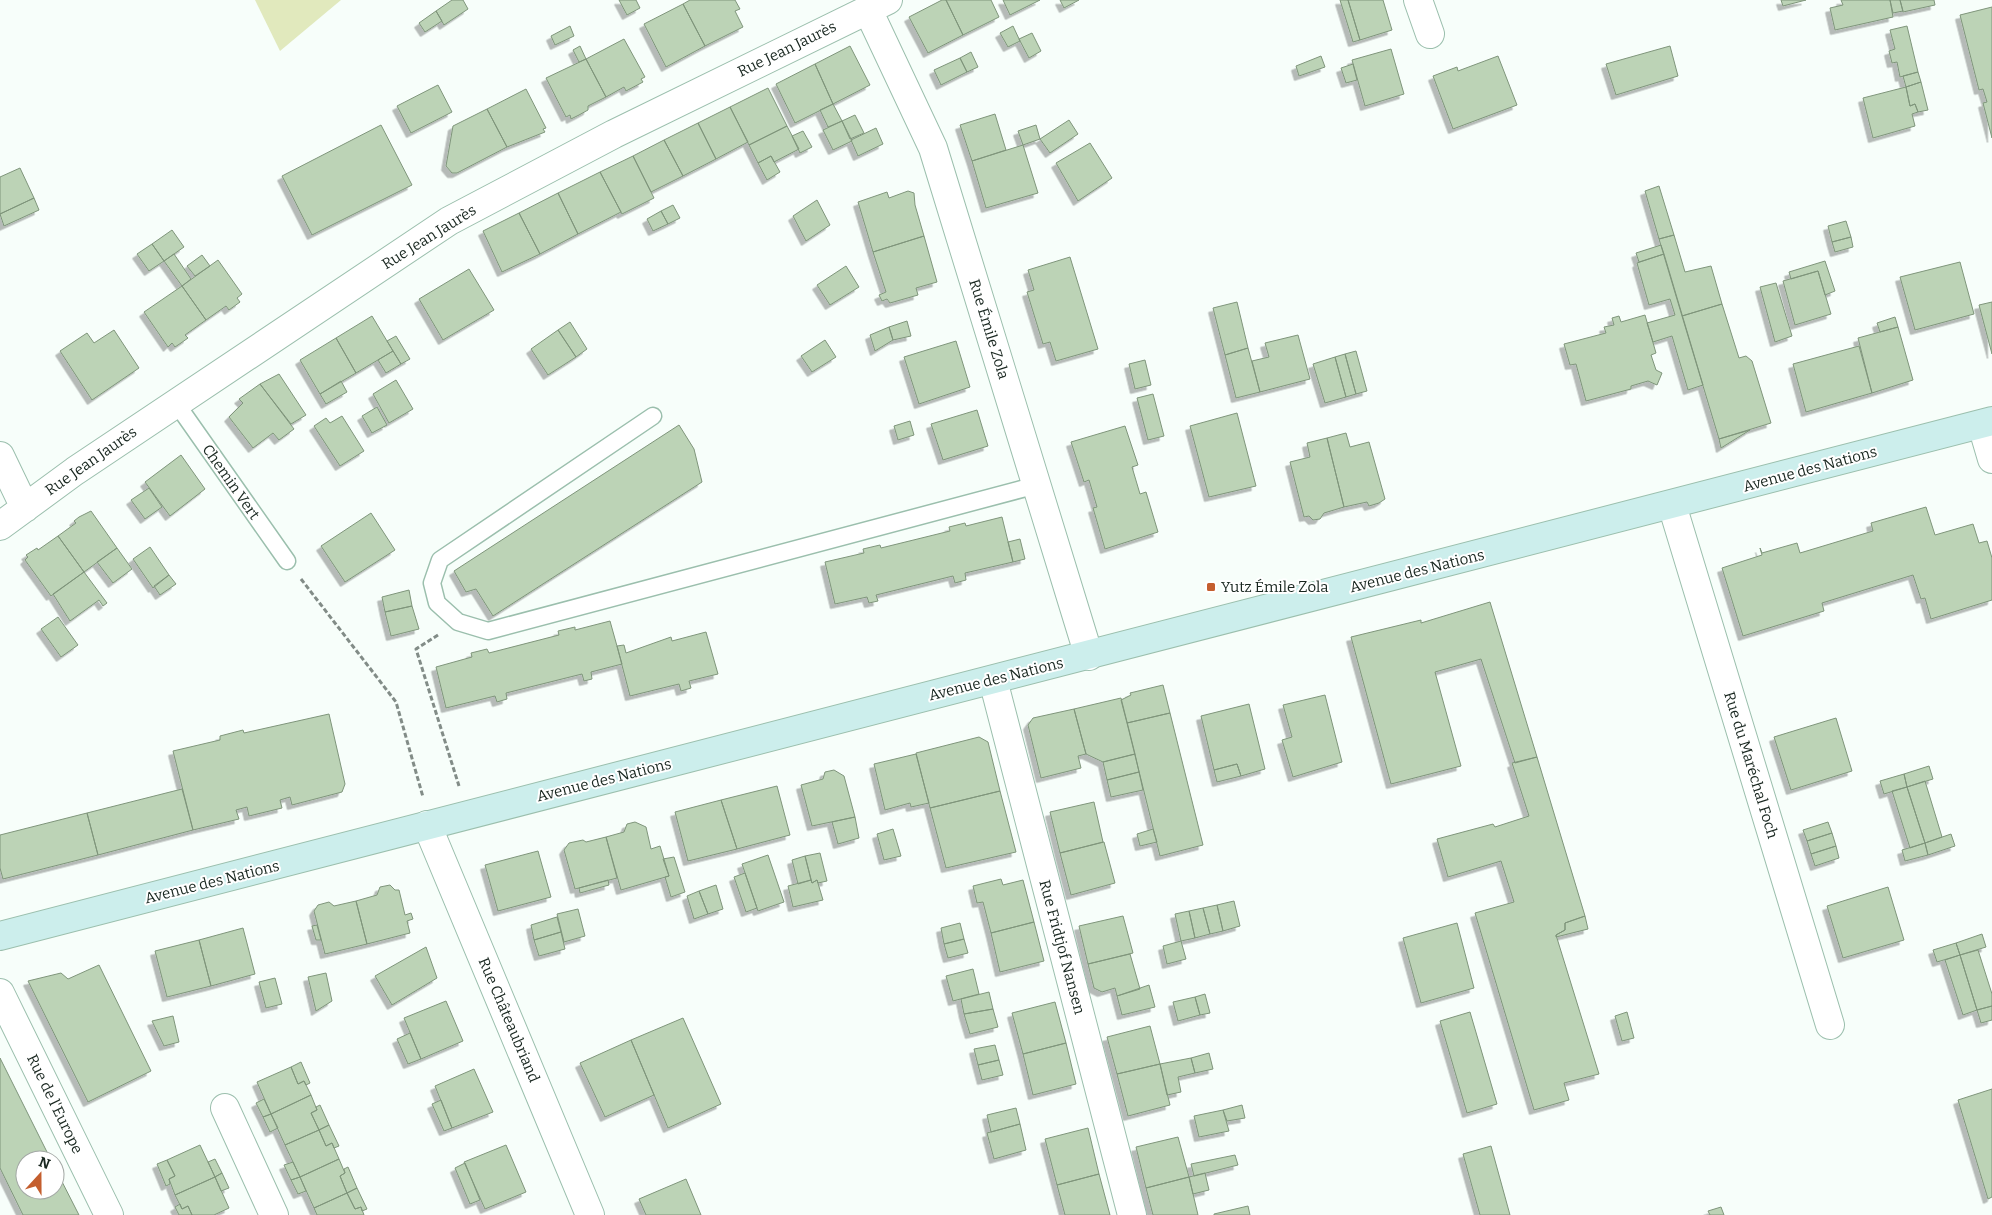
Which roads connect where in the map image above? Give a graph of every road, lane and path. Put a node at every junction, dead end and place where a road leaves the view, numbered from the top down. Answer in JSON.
{"nodes":[{"id":1,"x":1418,"y":0,"type":"edge"},
{"id":2,"x":878,"y":5,"type":"edge"},
{"id":3,"x":1430,"y":34,"type":"dead end"},
{"id":4,"x":176,"y":404,"type":"junction"},
{"id":5,"x":652,"y":416,"type":"dead end"},
{"id":6,"x":1987,"y":423,"type":"edge"},
{"id":7,"x":0,"y":456,"type":"edge"},
{"id":8,"x":1992,"y":459,"type":"edge"},
{"id":9,"x":1037,"y":485,"type":"junction"},
{"id":10,"x":1672,"y":505,"type":"junction"},
{"id":11,"x":25,"y":508,"type":"junction"},
{"id":12,"x":0,"y":526,"type":"edge"},
{"id":13,"x":287,"y":561,"type":"joint"},
{"id":14,"x":458,"y":622,"type":"junction"},
{"id":15,"x":1089,"y":656,"type":"junction"},
{"id":16,"x":993,"y":680,"type":"junction"},
{"id":17,"x":465,"y":816,"type":"junction"},
{"id":18,"x":427,"y":825,"type":"junction"},
{"id":19,"x":0,"y":936,"type":"edge"},
{"id":20,"x":0,"y":993,"type":"edge"},
{"id":21,"x":1830,"y":1025,"type":"dead end"},
{"id":22,"x":225,"y":1108,"type":"dead end"},
{"id":23,"x":109,"y":1215,"type":"edge"},
{"id":24,"x":274,"y":1215,"type":"edge"},
{"id":25,"x":590,"y":1215,"type":"edge"},
{"id":26,"x":1132,"y":1215,"type":"edge"}],
"edges":[{"from":1,"to":3,"type":"street"},
{"from":2,"to":4,"type":"street","name":"Rue Jean Jaurès"},
{"from":2,"to":9,"type":"street","name":"Rue Émile Zola"},
{"from":4,"to":11,"type":"street","name":"Rue Jean Jaurès"},
{"from":4,"to":13,"type":"lane","name":"Chemin Vert"},
{"from":5,"to":14,"type":"lane"},
{"from":6,"to":8,"type":"street"},
{"from":6,"to":10,"type":"main road","name":"Avenue des Nations"},
{"from":7,"to":11,"type":"street"},
{"from":9,"to":14,"type":"lane"},
{"from":9,"to":15,"type":"street","name":"Rue Émile Zola"},
{"from":10,"to":15,"type":"main road","name":"Avenue des Nations"},
{"from":10,"to":21,"type":"street","name":"Rue du Maréchal Foch"},
{"from":11,"to":12,"type":"street","name":"Rue Jean Jaurès"},
{"from":13,"to":18,"type":"path"},
{"from":14,"to":17,"type":"path"},
{"from":15,"to":16,"type":"main road","name":"Avenue des Nations"},
{"from":16,"to":17,"type":"main road","name":"Avenue des Nations"},
{"from":16,"to":26,"type":"street","name":"Rue Fridtjof Nansen"},
{"from":17,"to":18,"type":"main road","name":"Avenue des Nations"},
{"from":18,"to":19,"type":"main road","name":"Avenue des Nations"},
{"from":18,"to":25,"type":"street","name":"Rue Châteaubriand"},
{"from":20,"to":23,"type":"street","name":"Rue de l'Europe"},
{"from":22,"to":24,"type":"street"}]}
